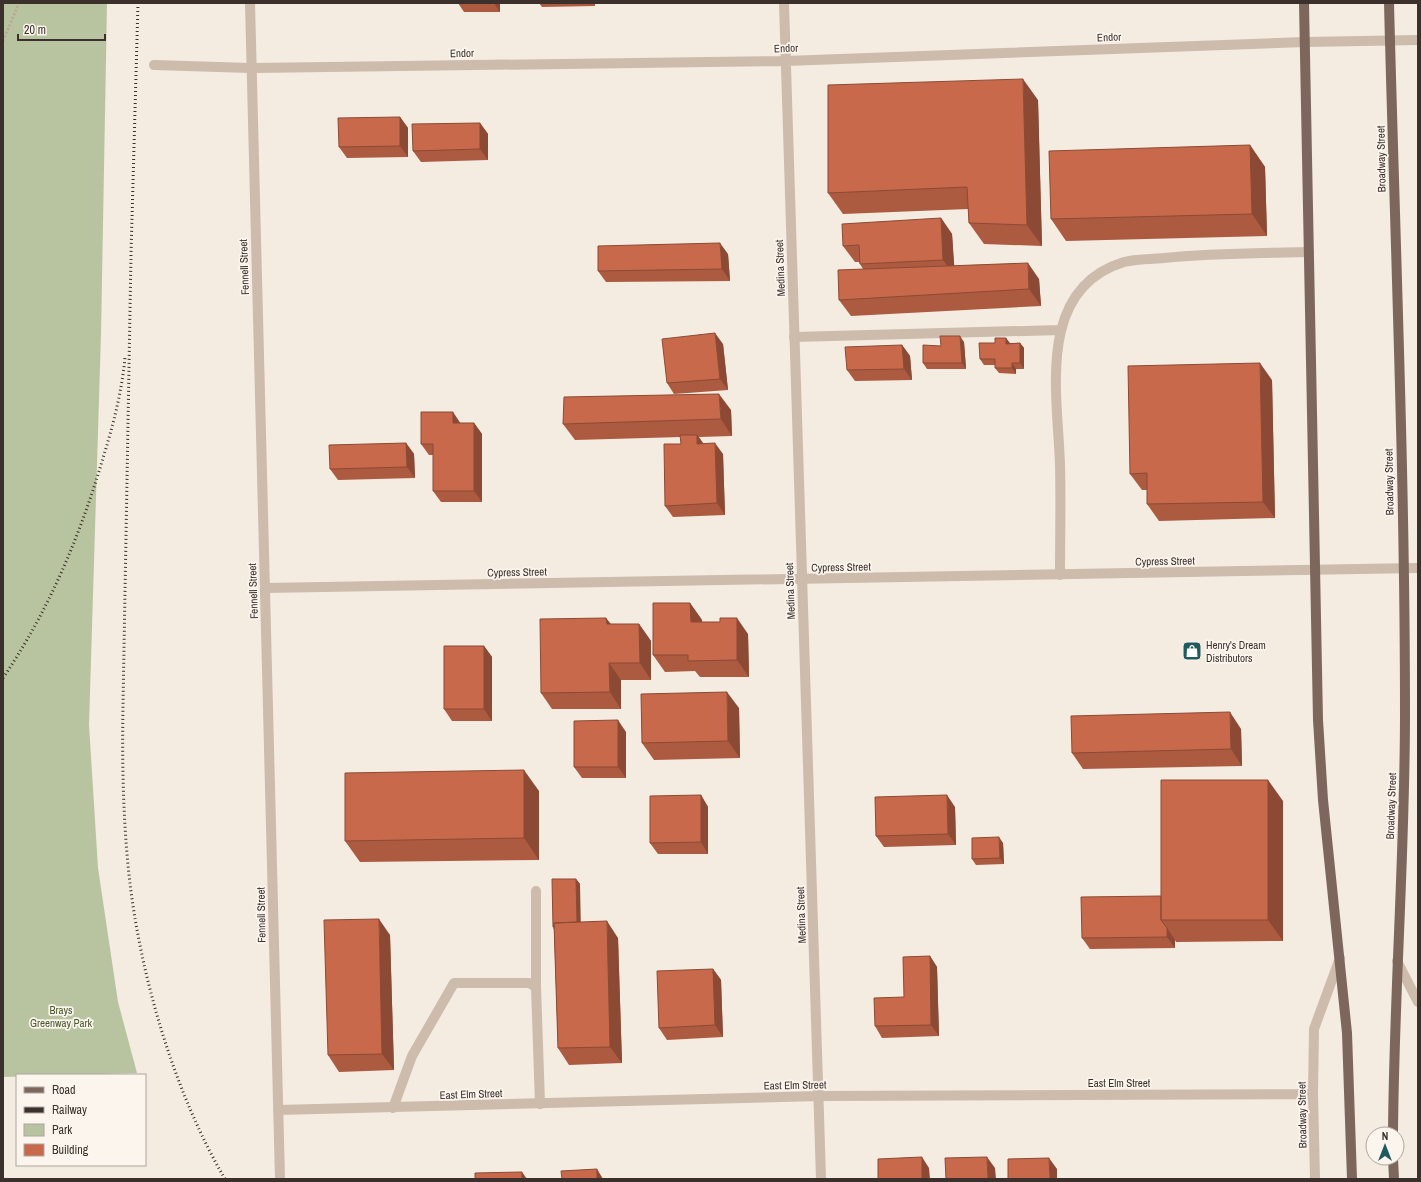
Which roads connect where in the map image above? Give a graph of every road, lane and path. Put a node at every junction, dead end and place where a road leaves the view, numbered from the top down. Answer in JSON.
{"nodes":[{"id":1,"x":19,"y":3,"type":"edge"},
{"id":2,"x":250,"y":3,"type":"edge"},
{"id":3,"x":784,"y":3,"type":"edge"},
{"id":4,"x":1304,"y":3,"type":"edge"},
{"id":5,"x":1389,"y":3,"type":"edge"},
{"id":6,"x":1418,"y":40,"type":"edge"},
{"id":7,"x":3,"y":41,"type":"edge"},
{"id":8,"x":1390,"y":41,"type":"junction"},
{"id":9,"x":1305,"y":42,"type":"junction"},
{"id":10,"x":786,"y":61,"type":"junction"},
{"id":11,"x":154,"y":65,"type":"dead end"},
{"id":12,"x":250,"y":68,"type":"junction"},
{"id":13,"x":1309,"y":252,"type":"junction"},
{"id":14,"x":1060,"y":330,"type":"junction"},
{"id":15,"x":794,"y":337,"type":"junction"},
{"id":16,"x":1403,"y":568,"type":"junction"},
{"id":17,"x":1418,"y":568,"type":"edge"},
{"id":18,"x":1315,"y":570,"type":"junction"},
{"id":19,"x":1060,"y":575,"type":"junction"},
{"id":20,"x":802,"y":579,"type":"junction"},
{"id":21,"x":265,"y":588,"type":"junction"},
{"id":22,"x":536,"y":891,"type":"dead end"},
{"id":23,"x":1340,"y":958,"type":"junction"},
{"id":24,"x":1397,"y":961,"type":"junction"},
{"id":25,"x":536,"y":987,"type":"junction"},
{"id":26,"x":1418,"y":1002,"type":"edge"},
{"id":27,"x":1313,"y":1094,"type":"junction"},
{"id":28,"x":819,"y":1096,"type":"junction"},
{"id":29,"x":540,"y":1104,"type":"junction"},
{"id":30,"x":393,"y":1108,"type":"junction"},
{"id":31,"x":278,"y":1110,"type":"junction"},
{"id":32,"x":1393,"y":1126,"type":"edge"},
{"id":33,"x":1394,"y":1166,"type":"edge"},
{"id":34,"x":280,"y":1179,"type":"edge"},
{"id":35,"x":821,"y":1179,"type":"edge"},
{"id":36,"x":1315,"y":1179,"type":"edge"},
{"id":37,"x":1352,"y":1179,"type":"edge"},
{"id":38,"x":1394,"y":1179,"type":"edge"}],
"edges":[{"from":1,"to":7,"type":"path"},
{"from":2,"to":12,"type":"street","name":"Fennell Street"},
{"from":3,"to":10,"type":"street","name":"Medina Street"},
{"from":4,"to":9,"type":"main road","name":"Broadway Street"},
{"from":5,"to":8,"type":"main road","name":"Broadway Street"},
{"from":6,"to":8,"type":"street","name":"Endor"},
{"from":8,"to":9,"type":"street","name":"Endor"},
{"from":8,"to":16,"type":"main road","name":"Broadway Street"},
{"from":9,"to":10,"type":"street","name":"Endor"},
{"from":9,"to":13,"type":"main road","name":"Broadway Street"},
{"from":10,"to":12,"type":"street","name":"Endor"},
{"from":10,"to":15,"type":"street","name":"Medina Street"},
{"from":11,"to":12,"type":"street","name":"Endor"},
{"from":12,"to":21,"type":"street","name":"Fennell Street"},
{"from":13,"to":14,"type":"street"},
{"from":13,"to":18,"type":"main road","name":"Broadway Street"},
{"from":14,"to":15,"type":"street"},
{"from":14,"to":19,"type":"street"},
{"from":15,"to":20,"type":"street","name":"Medina Street"},
{"from":16,"to":17,"type":"street","name":"Cypress Street"},
{"from":16,"to":18,"type":"street","name":"Cypress Street"},
{"from":16,"to":24,"type":"main road","name":"Broadway Street"},
{"from":18,"to":19,"type":"street","name":"Cypress Street"},
{"from":18,"to":23,"type":"main road","name":"Broadway Street"},
{"from":19,"to":20,"type":"street","name":"Cypress Street"},
{"from":20,"to":21,"type":"street","name":"Cypress Street"},
{"from":20,"to":28,"type":"street","name":"Medina Street"},
{"from":21,"to":31,"type":"street","name":"Fennell Street"},
{"from":22,"to":25,"type":"street"},
{"from":23,"to":27,"type":"street","name":"Broadway Street"},
{"from":23,"to":37,"type":"main road","name":"Broadway Street"},
{"from":24,"to":26,"type":"street","name":"Broadway Street"},
{"from":24,"to":32,"type":"main road","name":"Broadway Street"},
{"from":25,"to":29,"type":"street"},
{"from":25,"to":30,"type":"street"},
{"from":27,"to":28,"type":"street","name":"East Elm Street"},
{"from":27,"to":36,"type":"street","name":"Broadway Street"},
{"from":28,"to":29,"type":"street","name":"East Elm Street"},
{"from":28,"to":35,"type":"street","name":"Medina Street"},
{"from":29,"to":30,"type":"street","name":"East Elm Street"},
{"from":30,"to":31,"type":"street","name":"East Elm Street"},
{"from":31,"to":34,"type":"street","name":"Fennell Street"},
{"from":33,"to":38,"type":"main road"}]}
